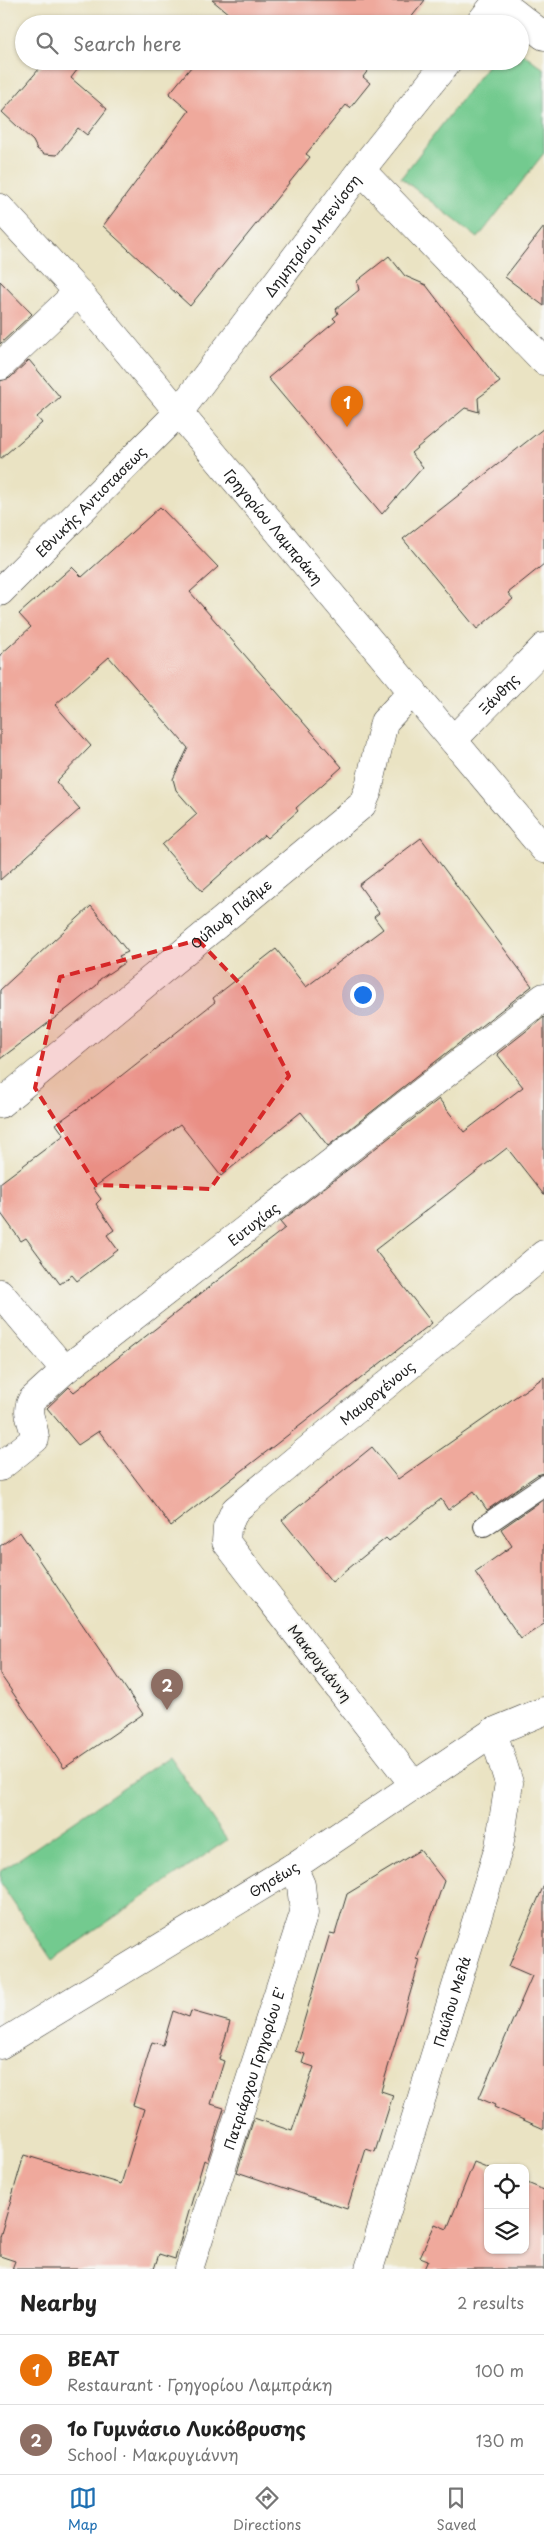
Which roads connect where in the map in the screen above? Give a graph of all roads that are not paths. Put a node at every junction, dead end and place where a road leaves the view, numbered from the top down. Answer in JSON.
{"nodes":[{"id":1,"x":498,"y":0,"type":"edge"},
{"id":2,"x":486,"y":15,"type":"edge"},
{"id":3,"x":517,"y":15,"type":"edge"},
{"id":4,"x":529,"y":24,"type":"edge"},
{"id":5,"x":544,"y":36,"type":"edge"},
{"id":6,"x":441,"y":70,"type":"edge"},
{"id":7,"x":361,"y":170,"type":"junction"},
{"id":8,"x":0,"y":208,"type":"edge"},
{"id":9,"x":78,"y":292,"type":"junction"},
{"id":10,"x":544,"y":361,"type":"edge"},
{"id":11,"x":0,"y":366,"type":"edge"},
{"id":12,"x":179,"y":412,"type":"junction"},
{"id":13,"x":0,"y":592,"type":"edge"},
{"id":14,"x":544,"y":647,"type":"edge"},
{"id":15,"x":413,"y":691,"type":"junction"},
{"id":16,"x":453,"y":740,"type":"junction"},
{"id":17,"x":544,"y":849,"type":"edge"},
{"id":18,"x":544,"y":997,"type":"edge"},
{"id":19,"x":0,"y":1104,"type":"edge"},
{"id":20,"x":544,"y":1254,"type":"edge"},
{"id":21,"x":0,"y":1293,"type":"edge"},
{"id":22,"x":65,"y":1370,"type":"junction"},
{"id":23,"x":0,"y":1468,"type":"edge"},
{"id":24,"x":544,"y":1486,"type":"edge"},
{"id":25,"x":484,"y":1526,"type":"dead end"},
{"id":26,"x":226,"y":1542,"type":"joint"},
{"id":27,"x":544,"y":1711,"type":"edge"},
{"id":28,"x":493,"y":1732,"type":"junction"},
{"id":29,"x":414,"y":1785,"type":"junction"},
{"id":30,"x":293,"y":1867,"type":"junction"},
{"id":31,"x":0,"y":2045,"type":"edge"},
{"id":32,"x":189,"y":2269,"type":"edge"},
{"id":33,"x":369,"y":2269,"type":"edge"}],
"edges":[{"from":1,"to":2,"type":"street"},
{"from":1,"to":3,"type":"street"},
{"from":4,"to":5,"type":"street"},
{"from":6,"to":7,"type":"street","name":"Δημητρίου Μπενίσση"},
{"from":7,"to":10,"type":"street"},
{"from":7,"to":12,"type":"street","name":"Δημητρίου Μπενίσση"},
{"from":8,"to":9,"type":"street","name":"Γρηγορίου Λαμπράκη"},
{"from":9,"to":11,"type":"street"},
{"from":9,"to":12,"type":"street","name":"Γρηγορίου Λαμπράκη"},
{"from":12,"to":13,"type":"street","name":"Εθνικής Αντιστασεως"},
{"from":12,"to":15,"type":"street","name":"Γρηγορίου Λαμπράκη"},
{"from":14,"to":16,"type":"street","name":"Ξάνθης"},
{"from":15,"to":16,"type":"street","name":"Γρηγορίου Λαμπράκη"},
{"from":15,"to":19,"type":"street","name":"Ούλωφ Πάλμε"},
{"from":16,"to":17,"type":"street","name":"Γρηγορίου Λαμπράκη"},
{"from":18,"to":22,"type":"street","name":"Ευτυχίας"},
{"from":20,"to":26,"type":"street","name":"Μαυρογένους"},
{"from":21,"to":22,"type":"street"},
{"from":22,"to":23,"type":"street","name":"Ευτυχίας"},
{"from":24,"to":25,"type":"lane"},
{"from":26,"to":29,"type":"street","name":"Μακρυγιάννη"},
{"from":27,"to":28,"type":"street","name":"Θησέως"},
{"from":28,"to":29,"type":"street","name":"Θησέως"},
{"from":28,"to":33,"type":"street","name":"Παύλου Μελά"},
{"from":29,"to":30,"type":"street","name":"Θησέως"},
{"from":30,"to":31,"type":"street","name":"Θησέως"},
{"from":30,"to":32,"type":"street","name":"Πατριάρχου Γρηγορίου Ε'"}]}
